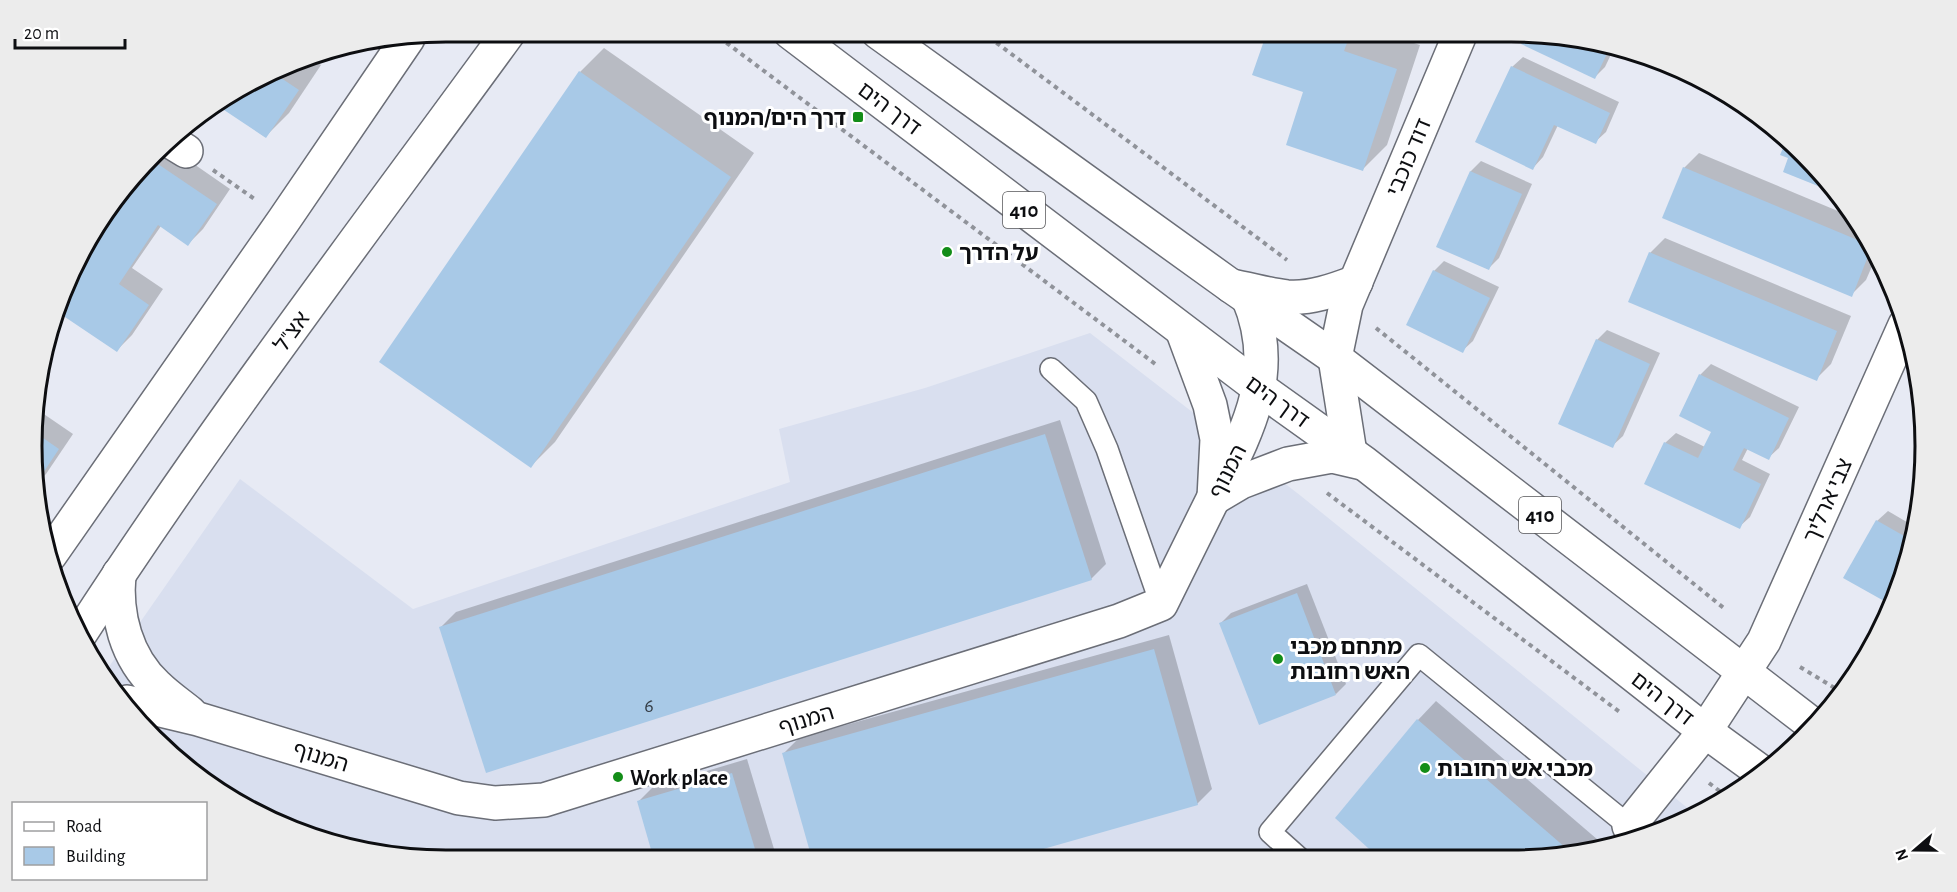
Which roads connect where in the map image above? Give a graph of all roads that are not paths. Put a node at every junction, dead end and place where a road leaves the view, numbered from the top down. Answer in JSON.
{"nodes":[{"id":1,"x":502,"y":42,"type":"edge"},
{"id":2,"x":802,"y":42,"type":"edge"},
{"id":3,"x":892,"y":42,"type":"edge"},
{"id":4,"x":1457,"y":42,"type":"edge"},
{"id":5,"x":404,"y":44,"type":"edge"},
{"id":6,"x":1239,"y":291,"type":"junction"},
{"id":7,"x":1344,"y":293,"type":"junction"},
{"id":8,"x":1183,"y":331,"type":"junction"},
{"id":9,"x":1900,"y":337,"type":"edge"},
{"id":10,"x":1335,"y":358,"type":"junction"},
{"id":11,"x":1051,"y":369,"type":"dead end"},
{"id":12,"x":1259,"y":388,"type":"junction"},
{"id":13,"x":1357,"y":458,"type":"junction"},
{"id":14,"x":1214,"y":498,"type":"junction"},
{"id":15,"x":55,"y":548,"type":"edge"},
{"id":16,"x":119,"y":574,"type":"junction"},
{"id":17,"x":1161,"y":604,"type":"junction"},
{"id":18,"x":85,"y":627,"type":"edge"},
{"id":19,"x":1745,"y":672,"type":"junction"},
{"id":20,"x":135,"y":704,"type":"edge"},
{"id":21,"x":198,"y":719,"type":"junction"},
{"id":22,"x":1807,"y":721,"type":"edge"},
{"id":23,"x":1705,"y":731,"type":"junction"},
{"id":24,"x":1756,"y":768,"type":"edge"},
{"id":25,"x":1629,"y":826,"type":"joint"},
{"id":26,"x":1290,"y":850,"type":"edge"}],
"edges":[{"from":1,"to":16,"type":"main road","name":"אצ\"ל"},
{"from":2,"to":8,"type":"main road","name":"דרך הים","number":"410"},
{"from":3,"to":6,"type":"main road","number":"410"},
{"from":4,"to":7,"type":"main road","name":"דוד כוכבי"},
{"from":5,"to":15,"type":"main road"},
{"from":6,"to":7,"type":"main road"},
{"from":6,"to":10,"type":"main road","number":"410"},
{"from":6,"to":12,"type":"main road","name":"המנוף"},
{"from":7,"to":10,"type":"main road","name":"דוד כוכבי"},
{"from":8,"to":12,"type":"main road","name":"דרך הים","number":"410"},
{"from":8,"to":14,"type":"main road"},
{"from":9,"to":19,"type":"main road","name":"צבי ארליך"},
{"from":10,"to":13,"type":"main road","name":"דוד כוכבי"},
{"from":10,"to":19,"type":"main road","number":"410"},
{"from":11,"to":17,"type":"lane"},
{"from":12,"to":13,"type":"main road","name":"דרך הים","number":"410"},
{"from":12,"to":14,"type":"main road","name":"המנוף"},
{"from":13,"to":14,"type":"main road"},
{"from":13,"to":23,"type":"main road","name":"דרך הים","number":"410"},
{"from":14,"to":17,"type":"main road","name":"המנוף"},
{"from":16,"to":18,"type":"main road","name":"אצ\"ל"},
{"from":16,"to":21,"type":"main road"},
{"from":17,"to":21,"type":"main road","name":"המנוף"},
{"from":19,"to":22,"type":"main road","number":"410"},
{"from":19,"to":23,"type":"main road","name":"צבי ארליך"},
{"from":20,"to":21,"type":"main road","name":"המנוף"},
{"from":23,"to":24,"type":"main road","name":"דרך הים","number":"410"},
{"from":23,"to":25,"type":"main road","name":"צבי ארליך"},
{"from":25,"to":26,"type":"lane"}]}
